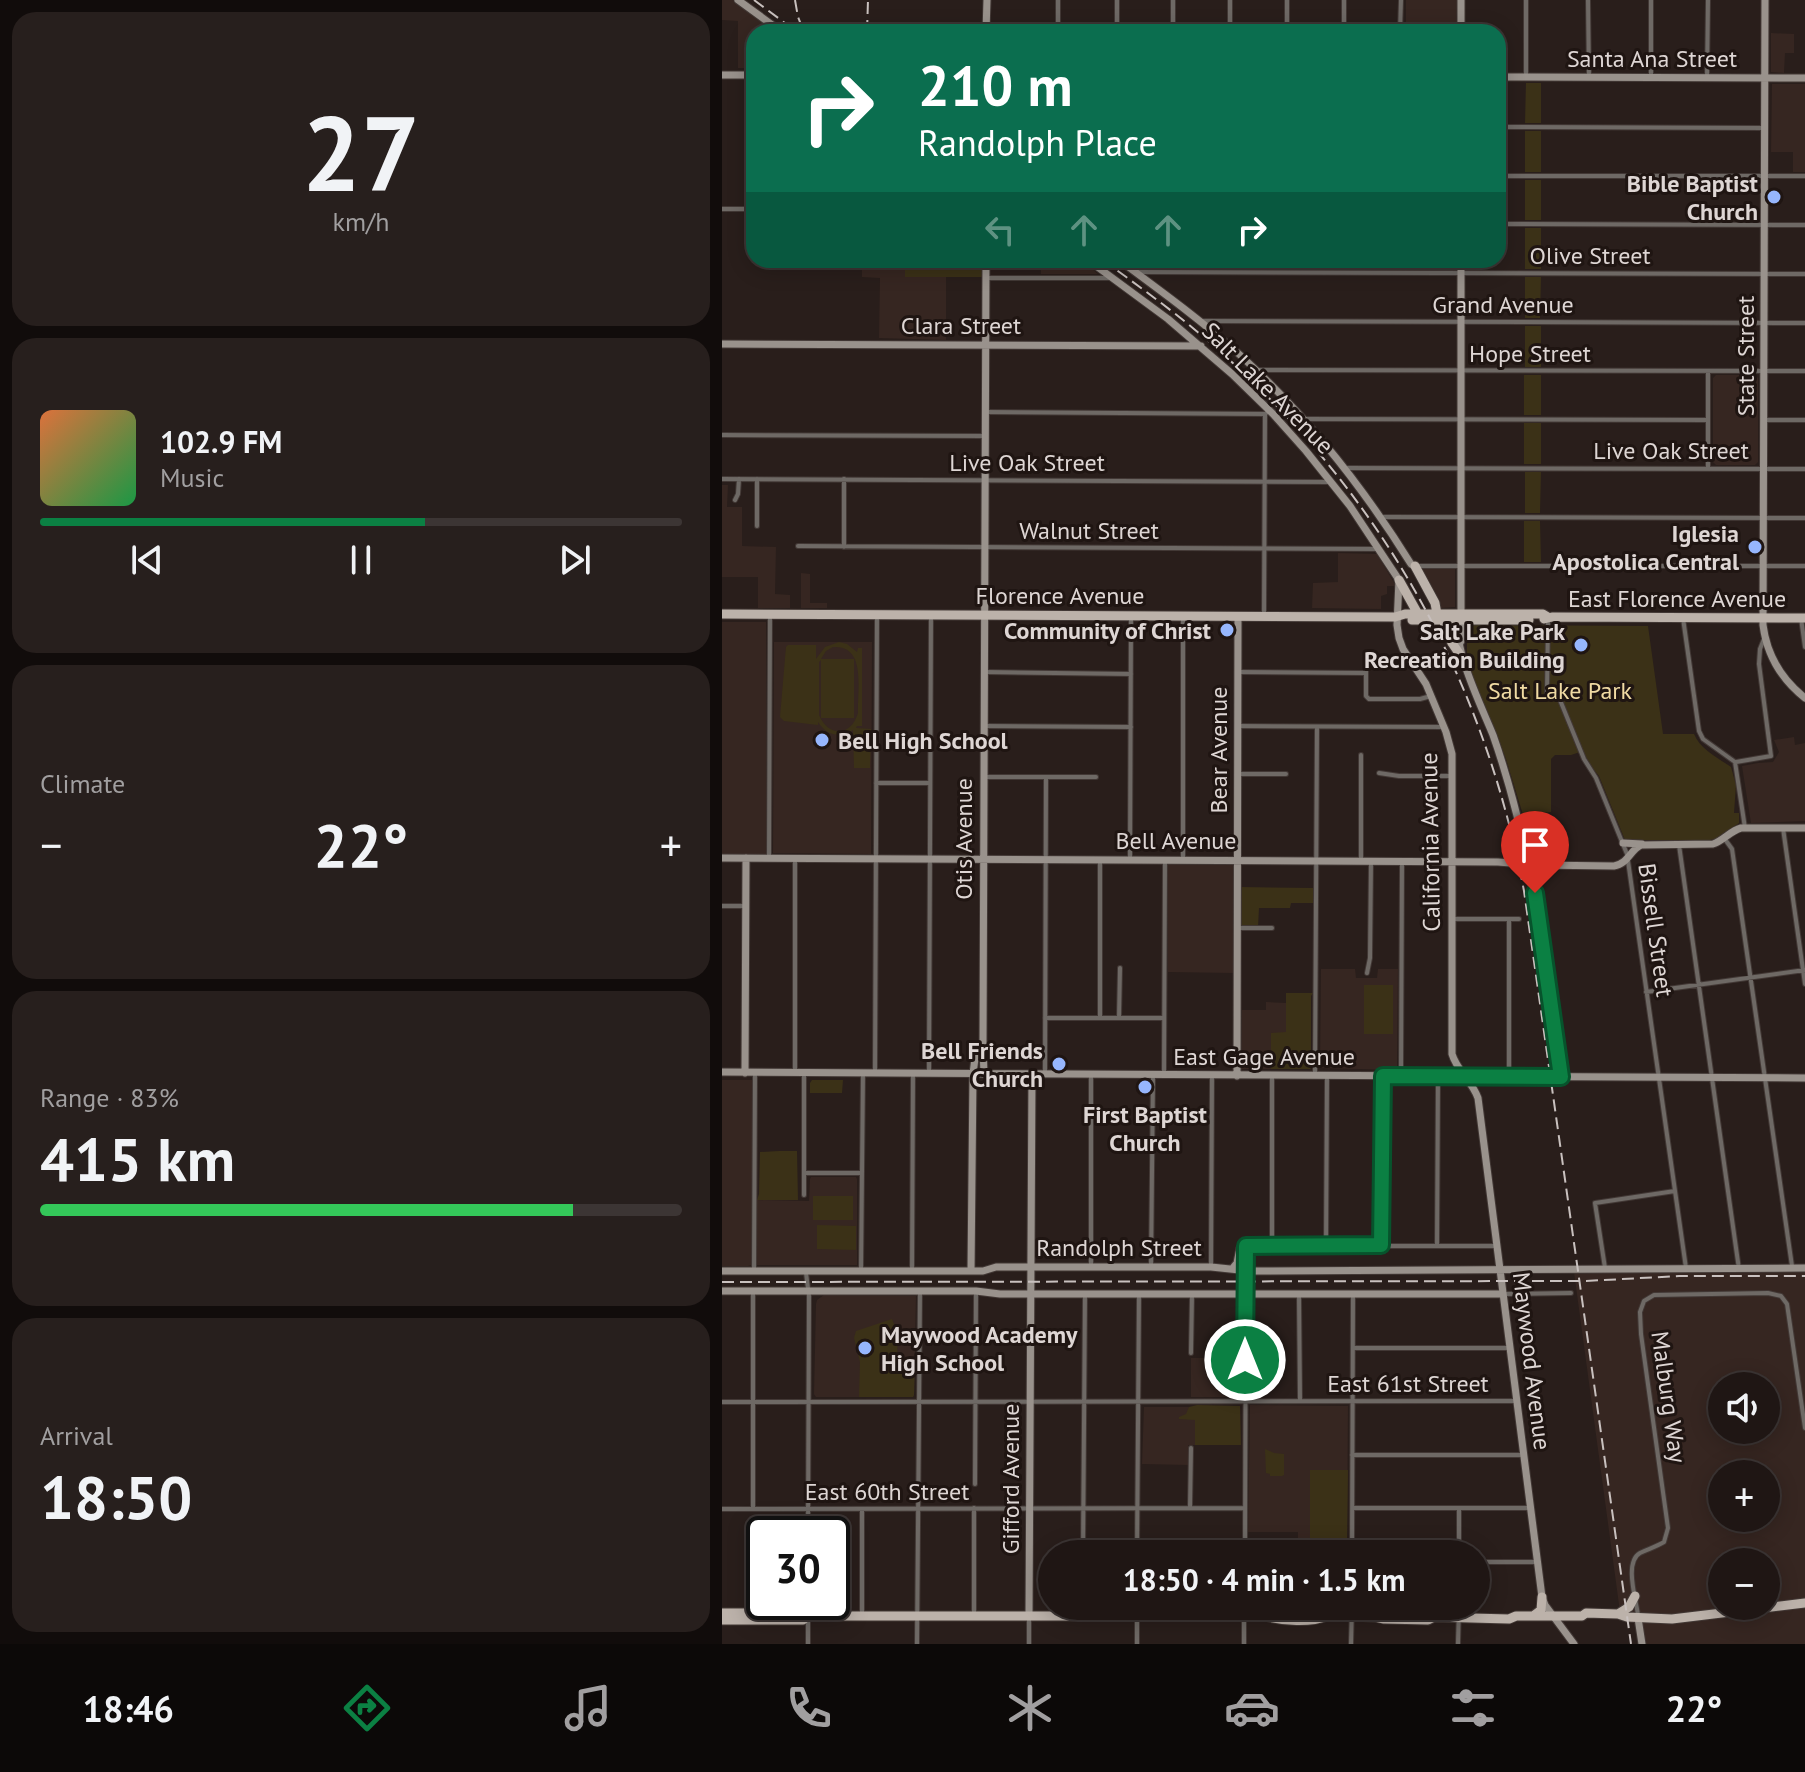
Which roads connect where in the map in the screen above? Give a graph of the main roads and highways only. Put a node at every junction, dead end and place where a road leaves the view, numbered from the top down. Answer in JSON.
{"nodes":[{"id":1,"x":1415,"y":566,"type":"road end"},
{"id":2,"x":1399,"y":580,"type":"road end"},
{"id":3,"x":722,"y":614,"type":"edge"},
{"id":4,"x":1418,"y":614,"type":"junction"},
{"id":5,"x":1398,"y":617,"type":"junction"},
{"id":6,"x":1440,"y":617,"type":"junction"},
{"id":7,"x":1803,"y":618,"type":"edge"},
{"id":8,"x":1463,"y":659,"type":"road end"},
{"id":9,"x":1635,"y":1596,"type":"road end"},
{"id":10,"x":1542,"y":1597,"type":"road end"},
{"id":11,"x":1805,"y":1603,"type":"edge"},
{"id":12,"x":722,"y":1613,"type":"edge"},
{"id":13,"x":746,"y":1613,"type":"edge"},
{"id":14,"x":850,"y":1616,"type":"edge"},
{"id":15,"x":1038,"y":1616,"type":"edge"},
{"id":16,"x":1533,"y":1616,"type":"junction"},
{"id":17,"x":1631,"y":1616,"type":"junction"},
{"id":18,"x":1490,"y":1619,"type":"edge"},
{"id":19,"x":722,"y":1620,"type":"edge"},
{"id":20,"x":746,"y":1620,"type":"edge"}],
"edges":[{"from":1,"to":6,"type":"main road"},
{"from":2,"to":4,"type":"main road"},
{"from":3,"to":5,"type":"main road","name":"Florence Avenue"},
{"from":4,"to":5,"type":"main road","name":"East Florence Avenue"},
{"from":4,"to":6,"type":"main road","name":"East Florence Avenue"},
{"from":5,"to":6,"type":"main road","name":"East Florence Avenue"},
{"from":6,"to":7,"type":"main road","name":"East Florence Avenue"},
{"from":6,"to":8,"type":"main road"},
{"from":9,"to":17,"type":"main road"},
{"from":10,"to":16,"type":"main road"},
{"from":11,"to":17,"type":"main road"},
{"from":12,"to":13,"type":"main road"},
{"from":14,"to":15,"type":"main road"},
{"from":16,"to":17,"type":"main road"},
{"from":16,"to":18,"type":"main road"},
{"from":19,"to":20,"type":"main road"}]}
